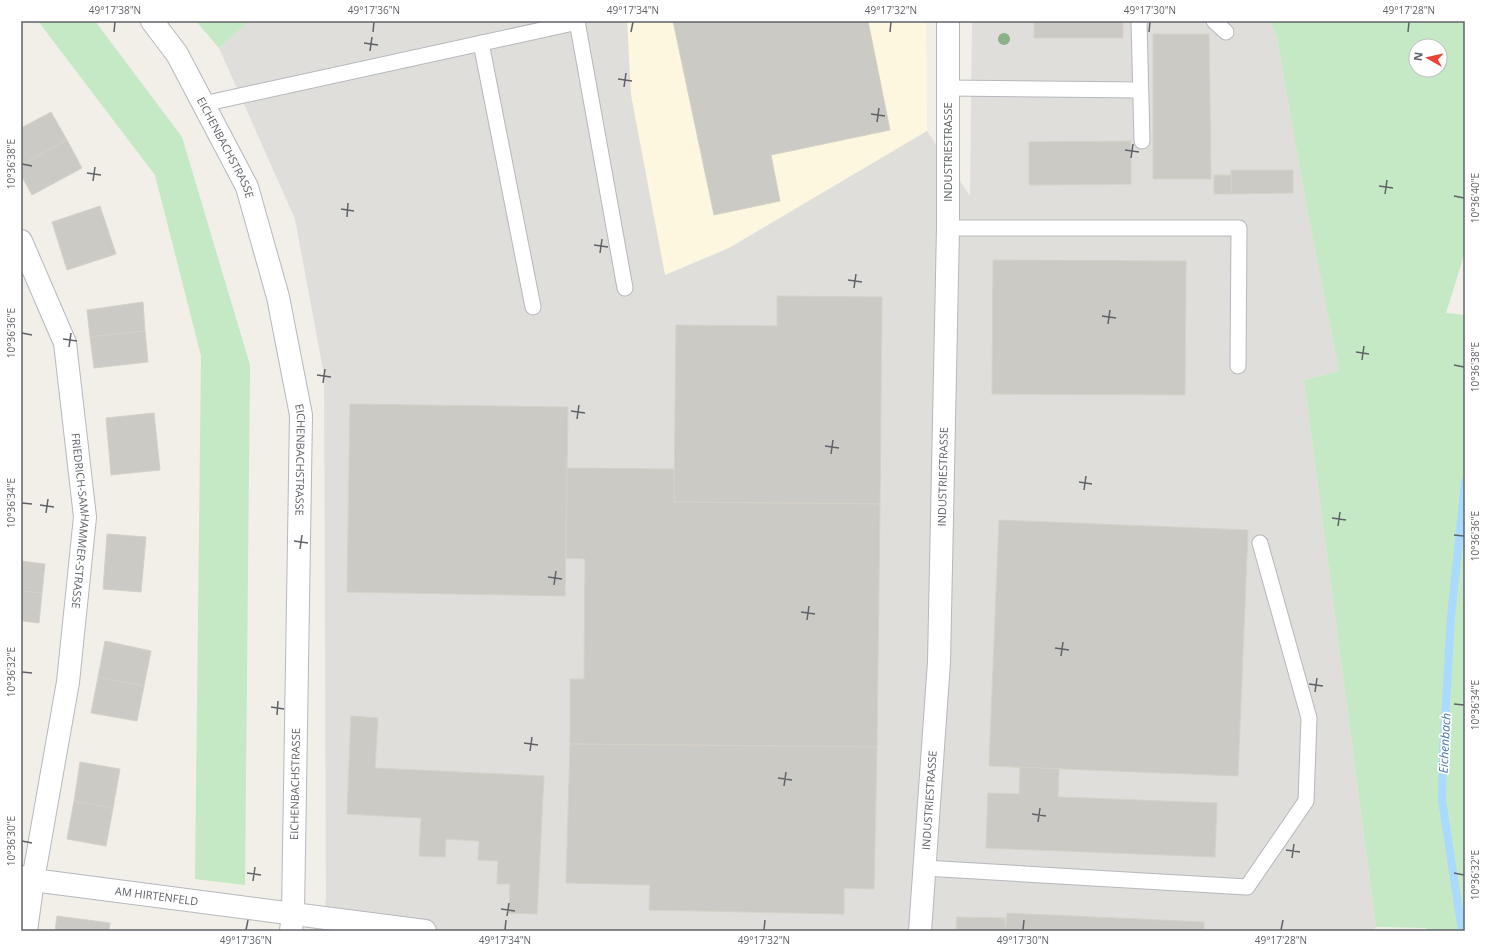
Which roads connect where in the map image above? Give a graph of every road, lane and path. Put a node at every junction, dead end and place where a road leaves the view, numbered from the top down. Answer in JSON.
{"nodes":[{"id":1,"x":152,"y":21,"type":"edge"},
{"id":2,"x":948,"y":21,"type":"edge"},
{"id":3,"x":1139,"y":21,"type":"edge"},
{"id":4,"x":1214,"y":21,"type":"edge"},
{"id":5,"x":578,"y":22,"type":"edge"},
{"id":6,"x":1226,"y":32,"type":"dead end"},
{"id":7,"x":481,"y":43,"type":"junction"},
{"id":8,"x":948,"y":88,"type":"junction"},
{"id":9,"x":1140,"y":90,"type":"junction"},
{"id":10,"x":203,"y":104,"type":"junction"},
{"id":11,"x":1142,"y":141,"type":"dead end"},
{"id":12,"x":948,"y":228,"type":"junction"},
{"id":13,"x":21,"y":241,"type":"edge"},
{"id":14,"x":625,"y":288,"type":"dead end"},
{"id":15,"x":533,"y":307,"type":"dead end"},
{"id":16,"x":1238,"y":366,"type":"dead end"},
{"id":17,"x":1260,"y":543,"type":"dead end"},
{"id":18,"x":924,"y":868,"type":"junction"},
{"id":19,"x":27,"y":878,"type":"edge"},
{"id":20,"x":292,"y":922,"type":"edge"},
{"id":21,"x":26,"y":931,"type":"edge"},
{"id":22,"x":425,"y":931,"type":"edge"},
{"id":23,"x":920,"y":931,"type":"edge"}],
"edges":[{"from":1,"to":10,"type":"street","name":"EICHENBACHSTRASSE"},
{"from":2,"to":8,"type":"street","name":"INDUSTRIESTRASSE"},
{"from":3,"to":9,"type":"lane"},
{"from":4,"to":6,"type":"lane"},
{"from":5,"to":7,"type":"lane"},
{"from":5,"to":14,"type":"lane"},
{"from":7,"to":10,"type":"lane"},
{"from":7,"to":15,"type":"lane"},
{"from":8,"to":9,"type":"lane"},
{"from":8,"to":12,"type":"street","name":"INDUSTRIESTRASSE"},
{"from":9,"to":11,"type":"lane"},
{"from":10,"to":20,"type":"street","name":"EICHENBACHSTRASSE"},
{"from":12,"to":16,"type":"lane"},
{"from":12,"to":18,"type":"street","name":"INDUSTRIESTRASSE"},
{"from":13,"to":19,"type":"street","name":"FRIEDRICH-SAMHAMMER-STRASSE"},
{"from":17,"to":18,"type":"lane"},
{"from":18,"to":23,"type":"street","name":"INDUSTRIESTRASSE"},
{"from":19,"to":20,"type":"street","name":"AM HIRTENFELD"},
{"from":19,"to":21,"type":"street","name":"FRIEDRICH-SAMHAMMER-STRASSE"},
{"from":20,"to":22,"type":"street","name":"AM HIRTENFELD"}]}
